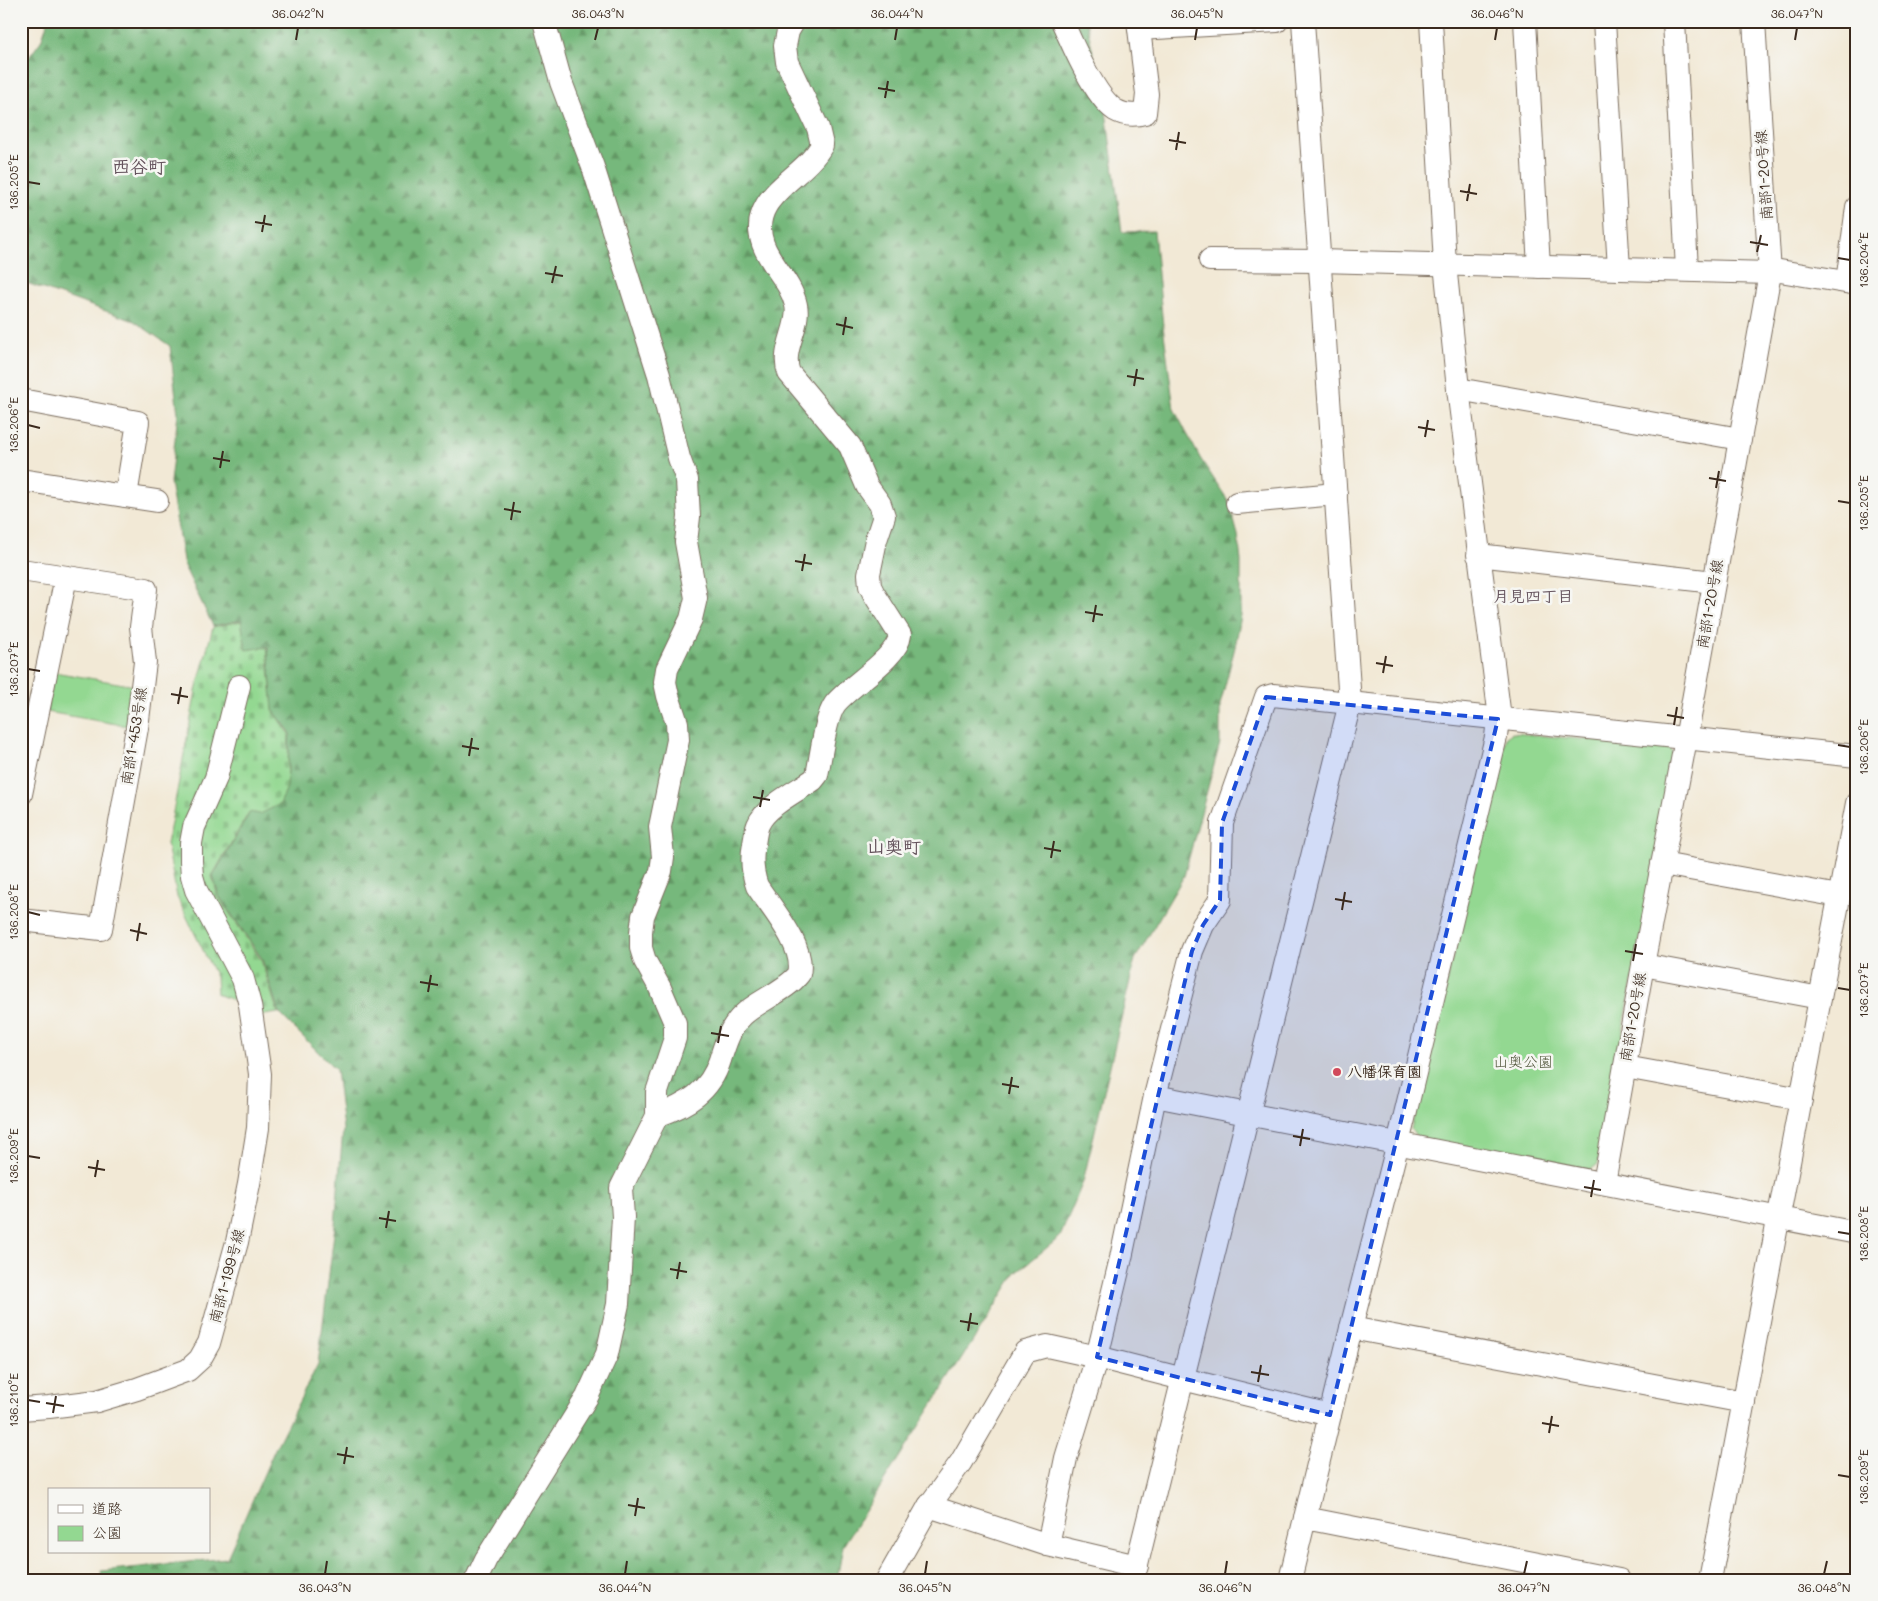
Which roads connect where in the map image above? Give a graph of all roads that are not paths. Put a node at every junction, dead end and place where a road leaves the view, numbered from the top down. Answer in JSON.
{"nodes":[{"id":1,"x":544,"y":21,"type":"edge"},
{"id":2,"x":794,"y":21,"type":"edge"},
{"id":3,"x":1062,"y":21,"type":"edge"},
{"id":4,"x":1277,"y":21,"type":"edge"},
{"id":5,"x":1303,"y":21,"type":"edge"},
{"id":6,"x":1431,"y":21,"type":"edge"},
{"id":7,"x":1525,"y":21,"type":"edge"},
{"id":8,"x":1604,"y":21,"type":"edge"},
{"id":9,"x":1674,"y":21,"type":"edge"},
{"id":10,"x":1754,"y":21,"type":"edge"},
{"id":11,"x":1138,"y":25,"type":"edge"},
{"id":12,"x":1857,"y":207,"type":"edge"},
{"id":13,"x":1210,"y":260,"type":"dead end"},
{"id":14,"x":1319,"y":261,"type":"junction"},
{"id":15,"x":1445,"y":264,"type":"junction"},
{"id":16,"x":1539,"y":267,"type":"junction"},
{"id":17,"x":1619,"y":269,"type":"junction"},
{"id":18,"x":1687,"y":270,"type":"junction"},
{"id":19,"x":1770,"y":273,"type":"junction"},
{"id":20,"x":1852,"y":283,"type":"edge"},
{"id":21,"x":1458,"y":390,"type":"junction"},
{"id":22,"x":21,"y":400,"type":"edge"},
{"id":23,"x":1740,"y":439,"type":"junction"},
{"id":24,"x":21,"y":480,"type":"edge"},
{"id":25,"x":1336,"y":494,"type":"junction"},
{"id":26,"x":126,"y":496,"type":"junction"},
{"id":27,"x":157,"y":501,"type":"dead end"},
{"id":28,"x":1237,"y":503,"type":"dead end"},
{"id":29,"x":1478,"y":555,"type":"junction"},
{"id":30,"x":21,"y":570,"type":"edge"},
{"id":31,"x":66,"y":577,"type":"junction"},
{"id":32,"x":1714,"y":582,"type":"junction"},
{"id":33,"x":239,"y":686,"type":"dead end"},
{"id":34,"x":1350,"y":703,"type":"junction"},
{"id":35,"x":1498,"y":719,"type":"junction"},
{"id":36,"x":1686,"y":739,"type":"junction"},
{"id":37,"x":1857,"y":756,"type":"edge"},
{"id":38,"x":21,"y":794,"type":"edge"},
{"id":39,"x":1857,"y":803,"type":"edge"},
{"id":40,"x":1662,"y":864,"type":"junction"},
{"id":41,"x":1839,"y":896,"type":"junction"},
{"id":42,"x":21,"y":920,"type":"edge"},
{"id":43,"x":1643,"y":965,"type":"junction"},
{"id":44,"x":1820,"y":998,"type":"junction"},
{"id":45,"x":1625,"y":1067,"type":"junction"},
{"id":46,"x":1155,"y":1096,"type":"junction"},
{"id":47,"x":1801,"y":1099,"type":"junction"},
{"id":48,"x":1249,"y":1115,"type":"junction"},
{"id":49,"x":657,"y":1116,"type":"junction"},
{"id":50,"x":1398,"y":1144,"type":"junction"},
{"id":51,"x":1604,"y":1183,"type":"junction"},
{"id":52,"x":1778,"y":1217,"type":"junction"},
{"id":53,"x":1857,"y":1234,"type":"edge"},
{"id":54,"x":1351,"y":1328,"type":"junction"},
{"id":55,"x":1097,"y":1356,"type":"junction"},
{"id":56,"x":1183,"y":1380,"type":"junction"},
{"id":57,"x":1744,"y":1402,"type":"junction"},
{"id":58,"x":21,"y":1409,"type":"edge"},
{"id":59,"x":1330,"y":1415,"type":"junction"},
{"id":60,"x":929,"y":1506,"type":"junction"},
{"id":61,"x":1305,"y":1518,"type":"junction"},
{"id":62,"x":1048,"y":1545,"type":"junction"},
{"id":63,"x":1135,"y":1573,"type":"edge"},
{"id":64,"x":476,"y":1580,"type":"edge"},
{"id":65,"x":887,"y":1580,"type":"edge"},
{"id":66,"x":1290,"y":1580,"type":"edge"},
{"id":67,"x":1618,"y":1580,"type":"edge"},
{"id":68,"x":1710,"y":1580,"type":"edge"}],
"edges":[{"from":1,"to":49,"type":"street"},
{"from":2,"to":49,"type":"street"},
{"from":3,"to":11,"type":"street"},
{"from":4,"to":11,"type":"street"},
{"from":5,"to":14,"type":"street"},
{"from":6,"to":15,"type":"street"},
{"from":7,"to":16,"type":"street"},
{"from":8,"to":17,"type":"street"},
{"from":9,"to":18,"type":"street"},
{"from":10,"to":19,"type":"street","name":"南部1-20号線"},
{"from":12,"to":20,"type":"street"},
{"from":13,"to":14,"type":"street"},
{"from":14,"to":15,"type":"street"},
{"from":14,"to":25,"type":"street"},
{"from":15,"to":16,"type":"street"},
{"from":15,"to":21,"type":"street"},
{"from":16,"to":17,"type":"street"},
{"from":17,"to":18,"type":"street"},
{"from":18,"to":19,"type":"street"},
{"from":19,"to":20,"type":"street"},
{"from":19,"to":23,"type":"street","name":"南部1-20号線"},
{"from":21,"to":23,"type":"street"},
{"from":21,"to":29,"type":"street"},
{"from":22,"to":26,"type":"street"},
{"from":23,"to":32,"type":"street","name":"南部1-20号線"},
{"from":24,"to":26,"type":"street"},
{"from":25,"to":28,"type":"street"},
{"from":25,"to":34,"type":"street"},
{"from":26,"to":27,"type":"street"},
{"from":29,"to":32,"type":"street"},
{"from":29,"to":35,"type":"street"},
{"from":30,"to":31,"type":"street","name":"南部1-453号線"},
{"from":31,"to":38,"type":"street"},
{"from":31,"to":42,"type":"street","name":"南部1-453号線"},
{"from":32,"to":36,"type":"street","name":"南部1-20号線"},
{"from":33,"to":58,"type":"street","name":"南部1-199号線"},
{"from":34,"to":35,"type":"street"},
{"from":34,"to":46,"type":"street"},
{"from":34,"to":48,"type":"street"},
{"from":35,"to":36,"type":"street"},
{"from":35,"to":50,"type":"street"},
{"from":36,"to":37,"type":"street"},
{"from":36,"to":40,"type":"street","name":"南部1-20号線"},
{"from":39,"to":41,"type":"street"},
{"from":40,"to":41,"type":"street"},
{"from":40,"to":43,"type":"street","name":"南部1-20号線"},
{"from":41,"to":44,"type":"street"},
{"from":43,"to":44,"type":"street"},
{"from":43,"to":45,"type":"street","name":"南部1-20号線"},
{"from":44,"to":47,"type":"street"},
{"from":45,"to":47,"type":"street"},
{"from":45,"to":51,"type":"street","name":"南部1-20号線"},
{"from":46,"to":48,"type":"street"},
{"from":46,"to":55,"type":"street"},
{"from":47,"to":52,"type":"street"},
{"from":48,"to":50,"type":"street"},
{"from":48,"to":56,"type":"street"},
{"from":49,"to":64,"type":"street"},
{"from":50,"to":51,"type":"street"},
{"from":50,"to":54,"type":"street"},
{"from":51,"to":52,"type":"street"},
{"from":52,"to":53,"type":"street"},
{"from":52,"to":57,"type":"street"},
{"from":54,"to":57,"type":"street"},
{"from":54,"to":59,"type":"street"},
{"from":55,"to":56,"type":"street"},
{"from":55,"to":60,"type":"street"},
{"from":55,"to":62,"type":"street"},
{"from":56,"to":59,"type":"street"},
{"from":56,"to":63,"type":"street"},
{"from":57,"to":68,"type":"street"},
{"from":59,"to":61,"type":"street"},
{"from":60,"to":62,"type":"street"},
{"from":60,"to":65,"type":"street"},
{"from":61,"to":66,"type":"street"},
{"from":61,"to":67,"type":"street"},
{"from":62,"to":63,"type":"street"}]}
